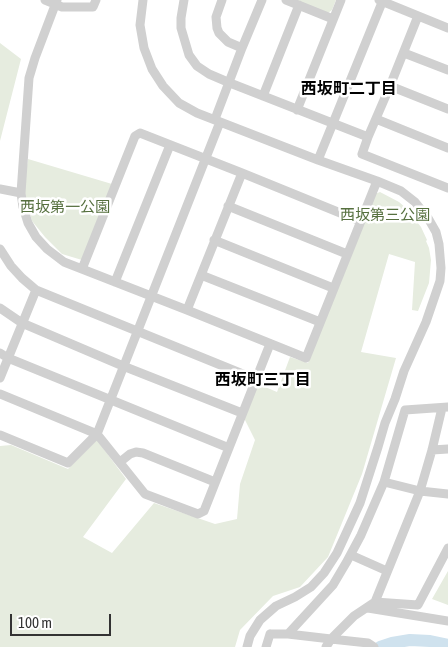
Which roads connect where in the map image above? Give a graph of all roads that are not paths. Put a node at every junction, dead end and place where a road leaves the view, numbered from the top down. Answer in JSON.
{"nodes":[{"id":1,"x":45,"y":0,"type":"edge"},
{"id":2,"x":96,"y":0,"type":"edge"},
{"id":3,"x":143,"y":0,"type":"edge"},
{"id":4,"x":184,"y":0,"type":"edge"},
{"id":5,"x":222,"y":0,"type":"edge"},
{"id":6,"x":262,"y":0,"type":"edge"},
{"id":7,"x":286,"y":0,"type":"edge"},
{"id":8,"x":341,"y":0,"type":"edge"},
{"id":9,"x":381,"y":0,"type":"edge"},
{"id":10,"x":56,"y":2,"type":"edge"},
{"id":11,"x":299,"y":6,"type":"junction"},
{"id":12,"x":418,"y":16,"type":"junction"},
{"id":13,"x":333,"y":19,"type":"junction"},
{"id":14,"x":448,"y":28,"type":"edge"},
{"id":15,"x":242,"y":48,"type":"junction"},
{"id":16,"x":404,"y":53,"type":"junction"},
{"id":17,"x":448,"y":70,"type":"edge"},
{"id":18,"x":230,"y":83,"type":"junction"},
{"id":19,"x":390,"y":86,"type":"junction"},
{"id":20,"x":263,"y":96,"type":"junction"},
{"id":21,"x":448,"y":109,"type":"edge"},
{"id":22,"x":297,"y":110,"type":"junction"},
{"id":23,"x":376,"y":119,"type":"junction"},
{"id":24,"x":217,"y":121,"type":"junction"},
{"id":25,"x":333,"y":123,"type":"junction"},
{"id":26,"x":368,"y":136,"type":"junction"},
{"id":27,"x":170,"y":145,"type":"junction"},
{"id":28,"x":448,"y":148,"type":"edge"},
{"id":29,"x":206,"y":158,"type":"junction"},
{"id":30,"x":318,"y":160,"type":"junction"},
{"id":31,"x":242,"y":172,"type":"junction"},
{"id":32,"x":377,"y":181,"type":"junction"},
{"id":33,"x":0,"y":188,"type":"edge"},
{"id":34,"x":448,"y":188,"type":"edge"},
{"id":35,"x":20,"y":193,"type":"junction"},
{"id":36,"x":228,"y":206,"type":"junction"},
{"id":37,"x":360,"y":221,"type":"junction"},
{"id":38,"x":214,"y":240,"type":"junction"},
{"id":39,"x":0,"y":249,"type":"edge"},
{"id":40,"x":347,"y":254,"type":"junction"},
{"id":41,"x":82,"y":269,"type":"junction"},
{"id":42,"x":200,"y":275,"type":"junction"},
{"id":43,"x":115,"y":282,"type":"junction"},
{"id":44,"x":333,"y":288,"type":"junction"},
{"id":45,"x":36,"y":290,"type":"junction"},
{"id":46,"x":151,"y":296,"type":"junction"},
{"id":47,"x":0,"y":308,"type":"edge"},
{"id":48,"x":187,"y":310,"type":"junction"},
{"id":49,"x":320,"y":322,"type":"junction"},
{"id":50,"x":22,"y":323,"type":"junction"},
{"id":51,"x":137,"y":332,"type":"junction"},
{"id":52,"x":270,"y":344,"type":"junction"},
{"id":53,"x":4,"y":356,"type":"edge"},
{"id":54,"x":124,"y":366,"type":"junction"},
{"id":55,"x":0,"y":378,"type":"edge"},
{"id":56,"x":255,"y":379,"type":"junction"},
{"id":57,"x":0,"y":394,"type":"edge"},
{"id":58,"x":110,"y":400,"type":"junction"},
{"id":59,"x":445,"y":408,"type":"edge"},
{"id":60,"x":242,"y":413,"type":"junction"},
{"id":61,"x":97,"y":434,"type":"junction"},
{"id":62,"x":0,"y":435,"type":"edge"},
{"id":63,"x":229,"y":448,"type":"junction"},
{"id":64,"x":448,"y":449,"type":"edge"},
{"id":65,"x":432,"y":450,"type":"junction"},
{"id":66,"x":120,"y":462,"type":"junction"},
{"id":67,"x":215,"y":482,"type":"junction"},
{"id":68,"x":384,"y":482,"type":"junction"},
{"id":69,"x":420,"y":491,"type":"junction"},
{"id":70,"x":448,"y":494,"type":"edge"},
{"id":71,"x":448,"y":548,"type":"edge"},
{"id":72,"x":350,"y":555,"type":"junction"},
{"id":73,"x":387,"y":571,"type":"junction"},
{"id":74,"x":372,"y":605,"type":"junction"},
{"id":75,"x":260,"y":620,"type":"junction"},
{"id":76,"x":448,"y":622,"type":"edge"},
{"id":77,"x":270,"y":634,"type":"junction"},
{"id":78,"x":288,"y":634,"type":"junction"},
{"id":79,"x":331,"y":639,"type":"junction"},
{"id":80,"x":247,"y":647,"type":"edge"},
{"id":81,"x":266,"y":647,"type":"edge"},
{"id":82,"x":326,"y":647,"type":"edge"},
{"id":83,"x":374,"y":647,"type":"edge"}],
"edges":[{"from":1,"to":10,"type":"street"},
{"from":2,"to":10,"type":"street"},
{"from":3,"to":24,"type":"street"},
{"from":4,"to":18,"type":"street"},
{"from":5,"to":15,"type":"street"},
{"from":6,"to":15,"type":"street"},
{"from":7,"to":11,"type":"street"},
{"from":8,"to":13,"type":"street"},
{"from":9,"to":12,"type":"street"},
{"from":9,"to":25,"type":"street"},
{"from":10,"to":35,"type":"street"},
{"from":11,"to":13,"type":"street"},
{"from":11,"to":20,"type":"street"},
{"from":12,"to":14,"type":"street"},
{"from":12,"to":16,"type":"street"},
{"from":13,"to":22,"type":"street"},
{"from":15,"to":18,"type":"street"},
{"from":16,"to":17,"type":"street"},
{"from":16,"to":19,"type":"street"},
{"from":18,"to":20,"type":"street"},
{"from":18,"to":24,"type":"street"},
{"from":19,"to":21,"type":"street"},
{"from":19,"to":23,"type":"street"},
{"from":20,"to":22,"type":"street"},
{"from":22,"to":25,"type":"street"},
{"from":23,"to":26,"type":"street"},
{"from":23,"to":28,"type":"street"},
{"from":24,"to":29,"type":"street"},
{"from":24,"to":30,"type":"street"},
{"from":25,"to":26,"type":"street"},
{"from":25,"to":30,"type":"street"},
{"from":26,"to":34,"type":"street"},
{"from":27,"to":29,"type":"street"},
{"from":27,"to":41,"type":"street"},
{"from":27,"to":43,"type":"street"},
{"from":29,"to":31,"type":"street"},
{"from":29,"to":46,"type":"street"},
{"from":30,"to":32,"type":"street"},
{"from":31,"to":36,"type":"street"},
{"from":31,"to":37,"type":"street"},
{"from":32,"to":37,"type":"street"},
{"from":32,"to":75,"type":"street"},
{"from":33,"to":35,"type":"street"},
{"from":35,"to":41,"type":"street"},
{"from":36,"to":38,"type":"street"},
{"from":36,"to":40,"type":"street"},
{"from":37,"to":40,"type":"street"},
{"from":38,"to":42,"type":"street"},
{"from":38,"to":44,"type":"street"},
{"from":39,"to":45,"type":"street"},
{"from":40,"to":44,"type":"street"},
{"from":41,"to":43,"type":"street"},
{"from":42,"to":48,"type":"street"},
{"from":42,"to":49,"type":"street"},
{"from":43,"to":46,"type":"street"},
{"from":44,"to":49,"type":"street"},
{"from":45,"to":50,"type":"street"},
{"from":45,"to":51,"type":"street"},
{"from":46,"to":48,"type":"street"},
{"from":46,"to":51,"type":"street"},
{"from":47,"to":50,"type":"street"},
{"from":48,"to":52,"type":"street"},
{"from":49,"to":52,"type":"street"},
{"from":50,"to":53,"type":"street"},
{"from":50,"to":54,"type":"street"},
{"from":51,"to":54,"type":"street"},
{"from":51,"to":56,"type":"street"},
{"from":52,"to":56,"type":"street"},
{"from":53,"to":55,"type":"street"},
{"from":53,"to":58,"type":"street"},
{"from":54,"to":58,"type":"street"},
{"from":54,"to":60,"type":"street"},
{"from":56,"to":60,"type":"street"},
{"from":57,"to":61,"type":"street"},
{"from":58,"to":61,"type":"street"},
{"from":58,"to":63,"type":"street"},
{"from":59,"to":65,"type":"street"},
{"from":59,"to":68,"type":"street"},
{"from":60,"to":63,"type":"street"},
{"from":61,"to":62,"type":"street"},
{"from":61,"to":66,"type":"street"},
{"from":63,"to":67,"type":"street"},
{"from":64,"to":65,"type":"street"},
{"from":65,"to":69,"type":"street"},
{"from":66,"to":67,"type":"street"},
{"from":66,"to":67,"type":"street"},
{"from":68,"to":69,"type":"street"},
{"from":68,"to":72,"type":"street"},
{"from":69,"to":70,"type":"street"},
{"from":69,"to":73,"type":"street"},
{"from":71,"to":74,"type":"street"},
{"from":72,"to":73,"type":"street"},
{"from":72,"to":78,"type":"street"},
{"from":73,"to":74,"type":"street"},
{"from":74,"to":76,"type":"street"},
{"from":74,"to":79,"type":"street"},
{"from":75,"to":77,"type":"street"},
{"from":75,"to":80,"type":"street"},
{"from":77,"to":78,"type":"street"},
{"from":77,"to":81,"type":"street"},
{"from":78,"to":79,"type":"street"},
{"from":79,"to":82,"type":"street"},
{"from":79,"to":83,"type":"street"}]}
